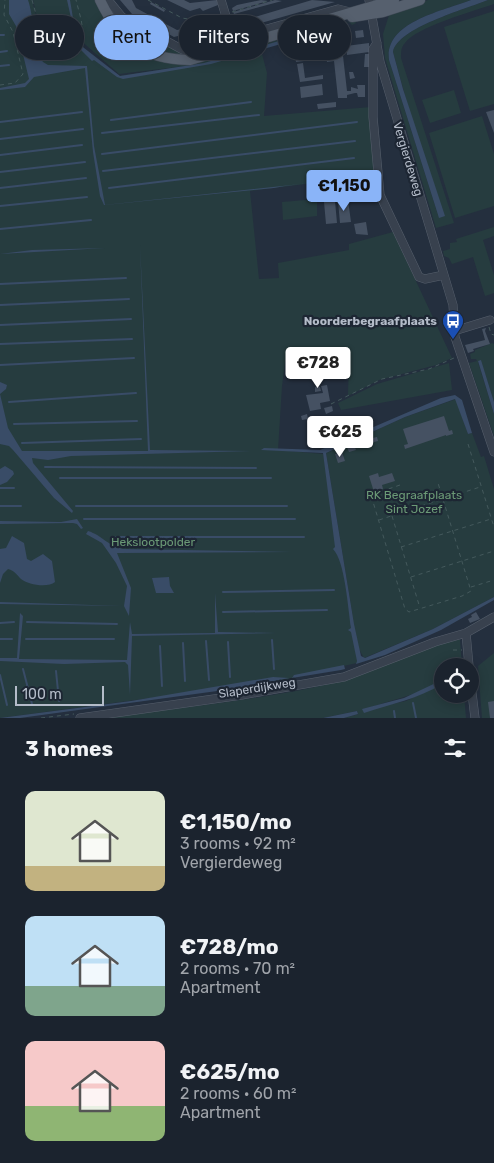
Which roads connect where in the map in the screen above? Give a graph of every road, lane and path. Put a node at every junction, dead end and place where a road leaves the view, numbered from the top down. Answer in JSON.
{"nodes":[{"id":1,"x":5,"y":0,"type":"edge"},
{"id":2,"x":32,"y":0,"type":"edge"},
{"id":3,"x":76,"y":0,"type":"edge"},
{"id":4,"x":100,"y":0,"type":"edge"},
{"id":5,"x":108,"y":0,"type":"edge"},
{"id":6,"x":148,"y":0,"type":"edge"},
{"id":7,"x":221,"y":0,"type":"edge"},
{"id":8,"x":272,"y":0,"type":"edge"},
{"id":9,"x":394,"y":0,"type":"edge"},
{"id":10,"x":420,"y":0,"type":"edge"},
{"id":11,"x":371,"y":7,"type":"edge"},
{"id":12,"x":350,"y":12,"type":"junction"},
{"id":13,"x":225,"y":14,"type":"junction"},
{"id":14,"x":222,"y":15,"type":"edge"},
{"id":15,"x":344,"y":15,"type":"edge"},
{"id":16,"x":347,"y":15,"type":"edge"},
{"id":17,"x":179,"y":16,"type":"edge"},
{"id":18,"x":268,"y":29,"type":"edge"},
{"id":19,"x":278,"y":35,"type":"edge"},
{"id":20,"x":377,"y":43,"type":"junction"},
{"id":21,"x":179,"y":48,"type":"edge"},
{"id":22,"x":0,"y":85,"type":"edge"},
{"id":23,"x":444,"y":275,"type":"junction"},
{"id":24,"x":489,"y":321,"type":"joint"},
{"id":25,"x":454,"y":330,"type":"junction"},
{"id":26,"x":494,"y":335,"type":"edge"},
{"id":27,"x":460,"y":354,"type":"junction"},
{"id":28,"x":331,"y":404,"type":"dead end"},
{"id":29,"x":468,"y":444,"type":"dead end"},
{"id":30,"x":494,"y":452,"type":"edge"},
{"id":31,"x":438,"y":483,"type":"dead end"},
{"id":32,"x":400,"y":485,"type":"dead end"},
{"id":33,"x":481,"y":487,"type":"junction"},
{"id":34,"x":403,"y":493,"type":"dead end"},
{"id":35,"x":443,"y":500,"type":"junction"},
{"id":36,"x":406,"y":511,"type":"junction"},
{"id":37,"x":392,"y":516,"type":"junction"},
{"id":38,"x":491,"y":519,"type":"junction"},
{"id":39,"x":378,"y":520,"type":"junction"},
{"id":40,"x":494,"y":527,"type":"edge"},
{"id":41,"x":452,"y":531,"type":"junction"},
{"id":42,"x":401,"y":547,"type":"junction"},
{"id":43,"x":494,"y":551,"type":"edge"},
{"id":44,"x":462,"y":561,"type":"junction"},
{"id":45,"x":410,"y":578,"type":"junction"},
{"id":46,"x":494,"y":580,"type":"edge"},
{"id":47,"x":470,"y":588,"type":"junction"},
{"id":48,"x":420,"y":608,"type":"junction"},
{"id":49,"x":494,"y":617,"type":"edge"},
{"id":50,"x":466,"y":634,"type":"junction"},
{"id":51,"x":468,"y":658,"type":"edge"},
{"id":52,"x":473,"y":703,"type":"edge"},
{"id":53,"x":79,"y":716,"type":"edge"},
{"id":54,"x":41,"y":718,"type":"edge"},
{"id":55,"x":474,"y":718,"type":"edge"}],
"edges":[{"from":1,"to":22,"type":"path"},
{"from":2,"to":3,"type":"path"},
{"from":4,"to":19,"type":"main road"},
{"from":5,"to":21,"type":"street"},
{"from":6,"to":17,"type":"path"},
{"from":7,"to":13,"type":"street"},
{"from":8,"to":13,"type":"path"},
{"from":9,"to":11,"type":"main road"},
{"from":10,"to":11,"type":"main road"},
{"from":11,"to":12,"type":"main road"},
{"from":11,"to":16,"type":"main road"},
{"from":11,"to":20,"type":"street","name":"Vergierdeweg"},
{"from":12,"to":15,"type":"main road"},
{"from":12,"to":18,"type":"street"},
{"from":13,"to":14,"type":"path"},
{"from":20,"to":23,"type":"street","name":"Vergierdeweg"},
{"from":20,"to":23,"type":"street","name":"Vergierdeweg"},
{"from":23,"to":25,"type":"street","name":"Vergierdeweg"},
{"from":24,"to":25,"type":"street"},
{"from":24,"to":26,"type":"path"},
{"from":25,"to":27,"type":"street","name":"Vergierdeweg"},
{"from":27,"to":28,"type":"path"},
{"from":27,"to":30,"type":"street","name":"Vergierdeweg"},
{"from":29,"to":33,"type":"path"},
{"from":31,"to":35,"type":"path"},
{"from":32,"to":39,"type":"path"},
{"from":33,"to":35,"type":"path"},
{"from":33,"to":38,"type":"path"},
{"from":34,"to":36,"type":"path"},
{"from":35,"to":36,"type":"path"},
{"from":35,"to":41,"type":"path"},
{"from":36,"to":37,"type":"path"},
{"from":37,"to":39,"type":"path"},
{"from":37,"to":42,"type":"path"},
{"from":38,"to":40,"type":"path"},
{"from":38,"to":41,"type":"path"},
{"from":39,"to":48,"type":"path"},
{"from":41,"to":42,"type":"path"},
{"from":41,"to":44,"type":"path"},
{"from":42,"to":45,"type":"path"},
{"from":43,"to":44,"type":"path"},
{"from":44,"to":45,"type":"path"},
{"from":44,"to":47,"type":"path"},
{"from":45,"to":48,"type":"path"},
{"from":46,"to":47,"type":"path"},
{"from":47,"to":48,"type":"path"},
{"from":49,"to":50,"type":"street","name":"Slaperdijkweg"},
{"from":50,"to":51,"type":"street"},
{"from":50,"to":53,"type":"street","name":"Slaperdijkweg"},
{"from":52,"to":55,"type":"street"},
{"from":53,"to":54,"type":"path"}]}
